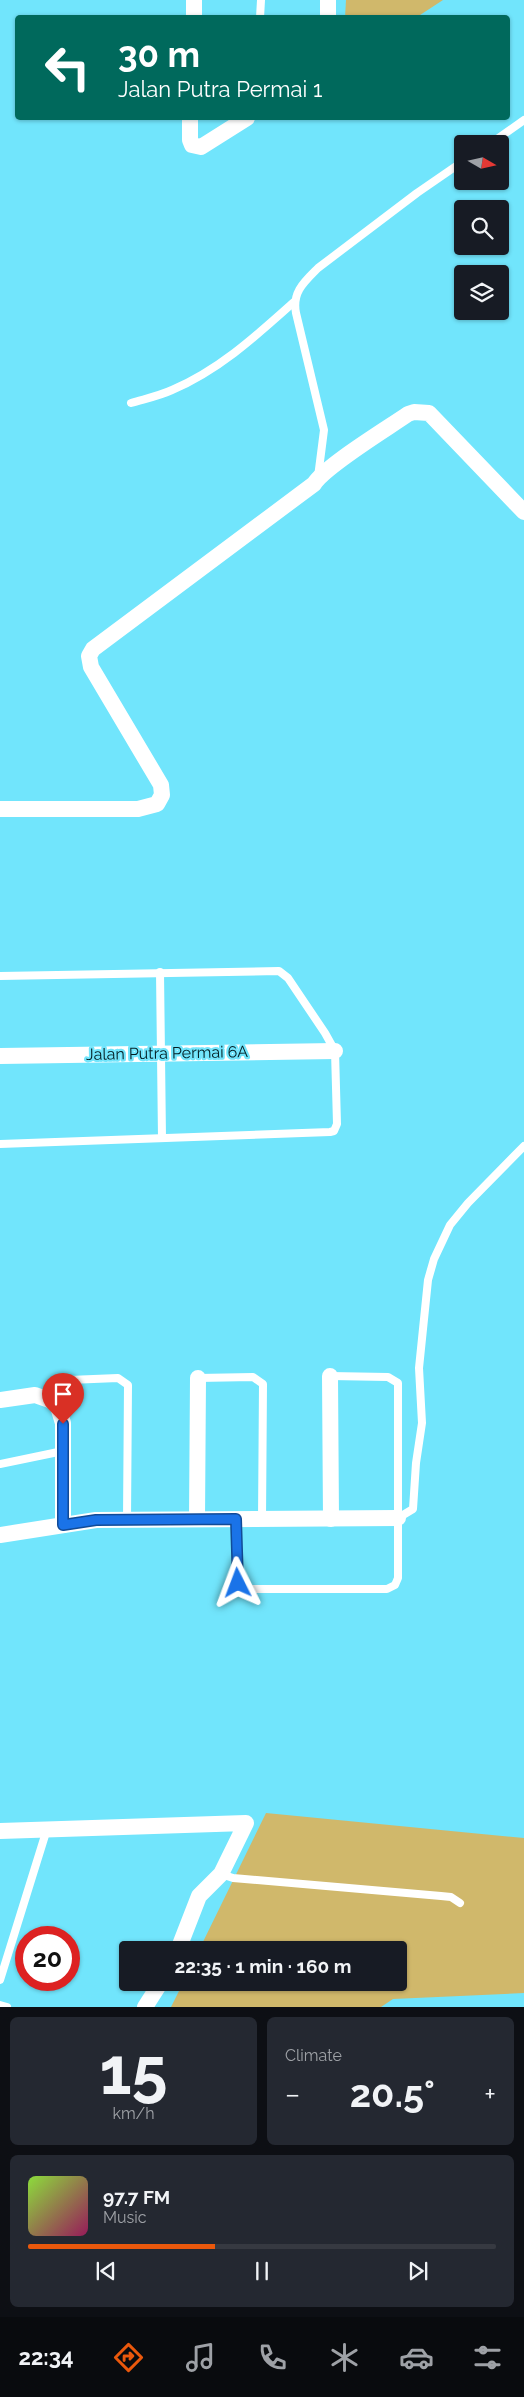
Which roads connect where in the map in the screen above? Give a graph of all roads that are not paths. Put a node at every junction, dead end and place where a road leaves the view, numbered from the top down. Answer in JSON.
{"nodes":[{"id":1,"x":194,"y":0,"type":"edge"},
{"id":2,"x":261,"y":0,"type":"edge"},
{"id":3,"x":328,"y":0,"type":"edge"},
{"id":4,"x":194,"y":15,"type":"edge"},
{"id":5,"x":260,"y":15,"type":"edge"},
{"id":6,"x":328,"y":15,"type":"edge"},
{"id":7,"x":190,"y":120,"type":"edge"},
{"id":8,"x":244,"y":120,"type":"edge"},
{"id":9,"x":524,"y":120,"type":"edge"},
{"id":10,"x":503,"y":135,"type":"edge"},
{"id":11,"x":454,"y":168,"type":"edge"},
{"id":12,"x":294,"y":302,"type":"junction"},
{"id":13,"x":131,"y":402,"type":"dead end"},
{"id":14,"x":317,"y":478,"type":"junction"},
{"id":15,"x":524,"y":512,"type":"edge"},
{"id":16,"x":0,"y":809,"type":"edge"},
{"id":17,"x":160,"y":972,"type":"junction"},
{"id":18,"x":0,"y":976,"type":"edge"},
{"id":19,"x":335,"y":1051,"type":"junction"},
{"id":20,"x":161,"y":1053,"type":"junction"},
{"id":21,"x":0,"y":1056,"type":"edge"},
{"id":22,"x":162,"y":1138,"type":"junction"},
{"id":23,"x":0,"y":1144,"type":"edge"},
{"id":24,"x":524,"y":1146,"type":"edge"},
{"id":25,"x":330,"y":1376,"type":"joint"},
{"id":26,"x":198,"y":1378,"type":"joint"},
{"id":27,"x":0,"y":1400,"type":"edge"},
{"id":28,"x":60,"y":1411,"type":"junction"},
{"id":29,"x":63,"y":1451,"type":"junction"},
{"id":30,"x":0,"y":1464,"type":"edge"},
{"id":31,"x":398,"y":1518,"type":"junction"},
{"id":32,"x":127,"y":1519,"type":"junction"},
{"id":33,"x":197,"y":1519,"type":"junction"},
{"id":34,"x":236,"y":1519,"type":"junction"},
{"id":35,"x":262,"y":1519,"type":"junction"},
{"id":36,"x":331,"y":1519,"type":"junction"},
{"id":37,"x":63,"y":1525,"type":"junction"},
{"id":38,"x":0,"y":1535,"type":"edge"},
{"id":39,"x":47,"y":1828,"type":"junction"},
{"id":40,"x":0,"y":1831,"type":"edge"},
{"id":41,"x":221,"y":1874,"type":"junction"},
{"id":42,"x":460,"y":1903,"type":"dead end"},
{"id":43,"x":182,"y":1941,"type":"edge"},
{"id":44,"x":0,"y":1980,"type":"edge"},
{"id":45,"x":155,"y":1991,"type":"edge"},
{"id":46,"x":0,"y":2005,"type":"edge"},
{"id":47,"x":7,"y":2007,"type":"edge"},
{"id":48,"x":145,"y":2007,"type":"edge"}],
"edges":[{"from":1,"to":4,"type":"street"},
{"from":2,"to":5,"type":"lane"},
{"from":3,"to":6,"type":"street"},
{"from":7,"to":8,"type":"street"},
{"from":9,"to":10,"type":"lane"},
{"from":11,"to":12,"type":"lane"},
{"from":12,"to":13,"type":"lane"},
{"from":12,"to":14,"type":"lane"},
{"from":14,"to":15,"type":"street"},
{"from":14,"to":16,"type":"street"},
{"from":17,"to":18,"type":"lane"},
{"from":17,"to":19,"type":"lane"},
{"from":17,"to":20,"type":"lane"},
{"from":19,"to":20,"type":"street","name":"Jalan Putra Permai 6A"},
{"from":19,"to":22,"type":"lane"},
{"from":20,"to":21,"type":"street","name":"Jalan Putra Permai 6A"},
{"from":20,"to":22,"type":"lane"},
{"from":22,"to":23,"type":"lane"},
{"from":24,"to":31,"type":"lane"},
{"from":25,"to":31,"type":"lane"},
{"from":25,"to":36,"type":"street"},
{"from":26,"to":33,"type":"street"},
{"from":26,"to":35,"type":"lane"},
{"from":27,"to":28,"type":"street"},
{"from":28,"to":29,"type":"street"},
{"from":28,"to":32,"type":"lane"},
{"from":29,"to":30,"type":"lane"},
{"from":29,"to":37,"type":"street"},
{"from":31,"to":34,"type":"lane"},
{"from":31,"to":36,"type":"street"},
{"from":32,"to":33,"type":"street"},
{"from":32,"to":37,"type":"street"},
{"from":33,"to":34,"type":"street"},
{"from":34,"to":35,"type":"street"},
{"from":35,"to":36,"type":"street"},
{"from":37,"to":38,"type":"street"},
{"from":39,"to":40,"type":"street"},
{"from":39,"to":41,"type":"street"},
{"from":39,"to":44,"type":"lane"},
{"from":41,"to":42,"type":"lane"},
{"from":41,"to":43,"type":"street"},
{"from":45,"to":48,"type":"street"},
{"from":46,"to":47,"type":"lane"}]}
